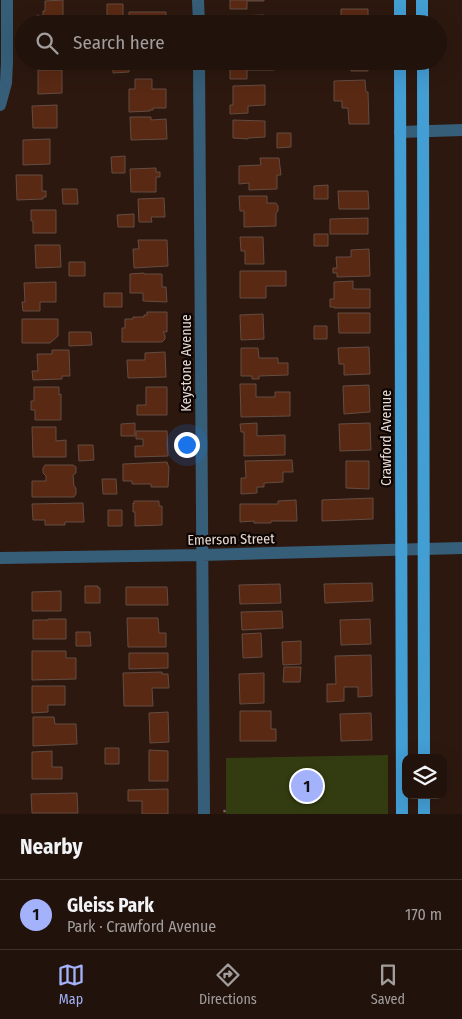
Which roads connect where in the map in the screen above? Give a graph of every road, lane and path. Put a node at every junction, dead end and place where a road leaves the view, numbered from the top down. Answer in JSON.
{"nodes":[{"id":1,"x":7,"y":0,"type":"edge"},
{"id":2,"x":198,"y":0,"type":"edge"},
{"id":3,"x":400,"y":0,"type":"edge"},
{"id":4,"x":422,"y":0,"type":"edge"},
{"id":5,"x":199,"y":15,"type":"edge"},
{"id":6,"x":400,"y":15,"type":"edge"},
{"id":7,"x":422,"y":15,"type":"edge"},
{"id":8,"x":199,"y":70,"type":"edge"},
{"id":9,"x":400,"y":70,"type":"edge"},
{"id":10,"x":423,"y":70,"type":"edge"},
{"id":11,"x":0,"y":105,"type":"edge"},
{"id":12,"x":462,"y":130,"type":"edge"},
{"id":13,"x":423,"y":131,"type":"junction"},
{"id":14,"x":400,"y":132,"type":"junction"},
{"id":15,"x":462,"y":548,"type":"edge"},
{"id":16,"x":424,"y":549,"type":"junction"},
{"id":17,"x":402,"y":550,"type":"junction"},
{"id":18,"x":202,"y":555,"type":"junction"},
{"id":19,"x":0,"y":558,"type":"edge"},
{"id":20,"x":424,"y":754,"type":"edge"},
{"id":21,"x":424,"y":799,"type":"edge"},
{"id":22,"x":224,"y":810,"type":"dead end"},
{"id":23,"x":204,"y":814,"type":"edge"},
{"id":24,"x":226,"y":814,"type":"edge"},
{"id":25,"x":402,"y":814,"type":"edge"},
{"id":26,"x":424,"y":814,"type":"edge"}],
"edges":[{"from":1,"to":11,"type":"street"},
{"from":2,"to":5,"type":"street"},
{"from":3,"to":6,"type":"main road"},
{"from":4,"to":7,"type":"main road"},
{"from":8,"to":18,"type":"street","name":"Keystone Avenue"},
{"from":9,"to":14,"type":"main road","name":"Crawford Avenue"},
{"from":10,"to":13,"type":"main road"},
{"from":12,"to":13,"type":"street"},
{"from":13,"to":14,"type":"street"},
{"from":13,"to":16,"type":"main road"},
{"from":14,"to":17,"type":"main road","name":"Crawford Avenue"},
{"from":15,"to":16,"type":"street","name":"Emerson Street"},
{"from":16,"to":17,"type":"street","name":"Emerson Street"},
{"from":16,"to":20,"type":"main road"},
{"from":17,"to":18,"type":"street","name":"Emerson Street"},
{"from":17,"to":25,"type":"main road","name":"Crawford Avenue"},
{"from":18,"to":19,"type":"street","name":"Emerson Street"},
{"from":18,"to":23,"type":"street","name":"Keystone Avenue"},
{"from":21,"to":26,"type":"main road"},
{"from":22,"to":24,"type":"path"}]}
